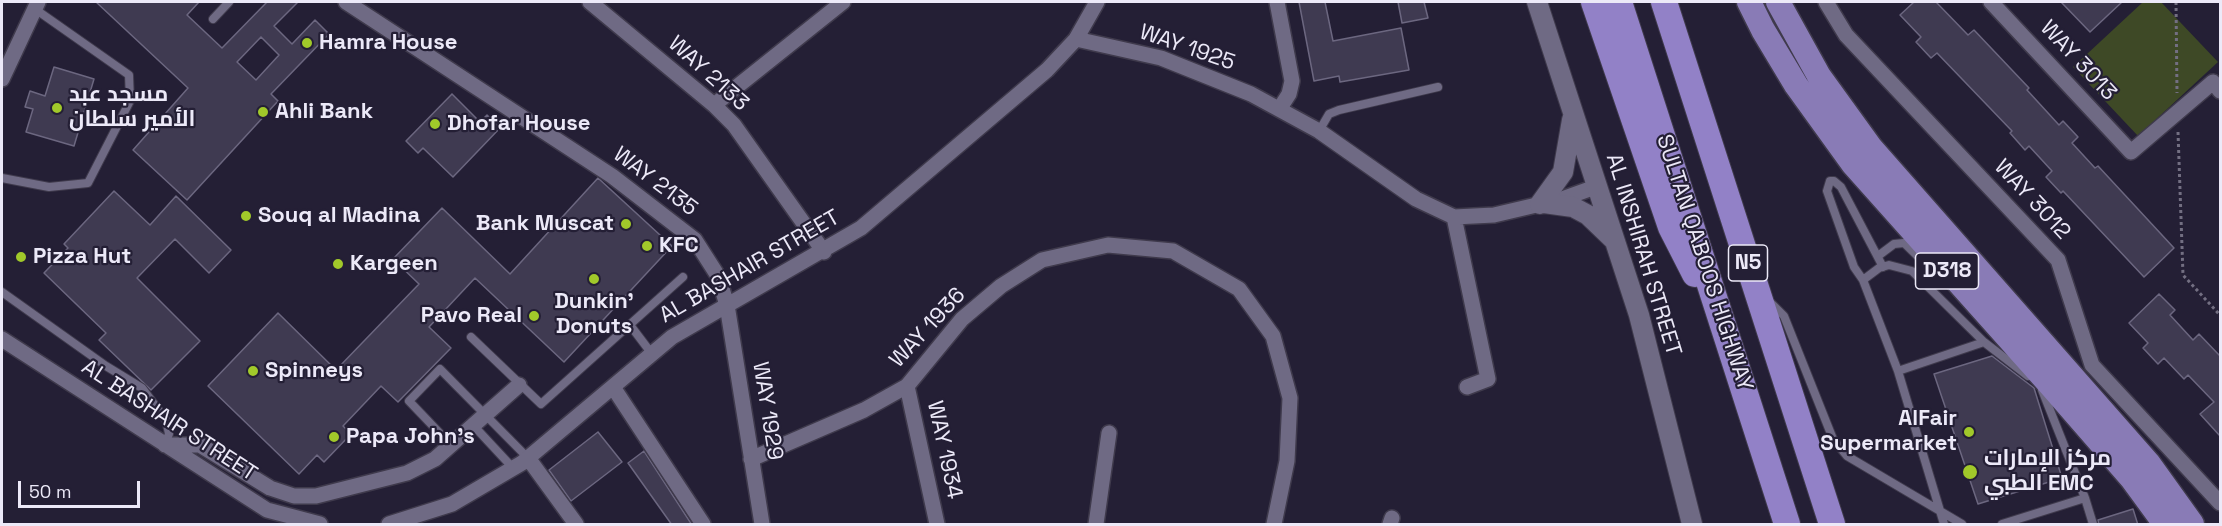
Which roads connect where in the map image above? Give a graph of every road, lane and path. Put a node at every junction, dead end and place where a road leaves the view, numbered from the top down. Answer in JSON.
{"nodes":[{"id":1,"x":229,"y":2,"type":"edge"},
{"id":2,"x":346,"y":2,"type":"edge"},
{"id":3,"x":590,"y":2,"type":"edge"},
{"id":4,"x":843,"y":2,"type":"edge"},
{"id":5,"x":1097,"y":2,"type":"edge"},
{"id":6,"x":1277,"y":2,"type":"edge"},
{"id":7,"x":1537,"y":2,"type":"edge"},
{"id":8,"x":1594,"y":2,"type":"edge"},
{"id":9,"x":1619,"y":2,"type":"edge"},
{"id":10,"x":1664,"y":2,"type":"edge"},
{"id":11,"x":1749,"y":2,"type":"edge"},
{"id":12,"x":1778,"y":2,"type":"edge"},
{"id":13,"x":1826,"y":2,"type":"edge"},
{"id":14,"x":1991,"y":2,"type":"edge"},
{"id":15,"x":2176,"y":2,"type":"edge"},
{"id":16,"x":37,"y":5,"type":"edge"},
{"id":17,"x":213,"y":19,"type":"dead end"},
{"id":18,"x":1076,"y":39,"type":"junction"},
{"id":19,"x":2,"y":79,"type":"edge"},
{"id":20,"x":1438,"y":87,"type":"dead end"},
{"id":21,"x":2220,"y":91,"type":"edge"},
{"id":22,"x":714,"y":105,"type":"junction"},
{"id":23,"x":1280,"y":108,"type":"junction"},
{"id":24,"x":1573,"y":111,"type":"junction"},
{"id":25,"x":2177,"y":112,"type":"junction"},
{"id":26,"x":1319,"y":131,"type":"junction"},
{"id":27,"x":2,"y":178,"type":"edge"},
{"id":28,"x":1598,"y":186,"type":"junction"},
{"id":29,"x":1542,"y":203,"type":"junction"},
{"id":30,"x":1454,"y":217,"type":"junction"},
{"id":31,"x":1615,"y":241,"type":"junction"},
{"id":32,"x":824,"y":252,"type":"junction"},
{"id":33,"x":1878,"y":256,"type":"junction"},
{"id":34,"x":1883,"y":267,"type":"junction"},
{"id":35,"x":684,"y":277,"type":"dead end"},
{"id":36,"x":1863,"y":280,"type":"junction"},
{"id":37,"x":1942,"y":280,"type":"dead end"},
{"id":38,"x":1756,"y":286,"type":"junction"},
{"id":39,"x":2,"y":292,"type":"edge"},
{"id":40,"x":1958,"y":296,"type":"dead end"},
{"id":41,"x":727,"y":305,"type":"junction"},
{"id":42,"x":2220,"y":315,"type":"edge"},
{"id":43,"x":630,"y":325,"type":"junction"},
{"id":44,"x":1993,"y":335,"type":"junction"},
{"id":45,"x":471,"y":337,"type":"dead end"},
{"id":46,"x":1729,"y":337,"type":"junction"},
{"id":47,"x":2,"y":339,"type":"edge"},
{"id":48,"x":651,"y":354,"type":"junction"},
{"id":49,"x":1898,"y":371,"type":"junction"},
{"id":50,"x":519,"y":385,"type":"junction"},
{"id":51,"x":907,"y":386,"type":"junction"},
{"id":52,"x":613,"y":387,"type":"junction"},
{"id":53,"x":1467,"y":387,"type":"dead end"},
{"id":54,"x":484,"y":414,"type":"junction"},
{"id":55,"x":473,"y":425,"type":"junction"},
{"id":56,"x":1109,"y":433,"type":"dead end"},
{"id":57,"x":165,"y":445,"type":"junction"},
{"id":58,"x":452,"y":446,"type":"junction"},
{"id":59,"x":528,"y":458,"type":"junction"},
{"id":60,"x":751,"y":459,"type":"junction"},
{"id":61,"x":513,"y":468,"type":"junction"},
{"id":62,"x":2085,"y":498,"type":"junction"},
{"id":63,"x":2220,"y":503,"type":"edge"},
{"id":64,"x":267,"y":510,"type":"junction"},
{"id":65,"x":1940,"y":514,"type":"junction"},
{"id":66,"x":285,"y":525,"type":"edge"},
{"id":67,"x":320,"y":525,"type":"edge"},
{"id":68,"x":389,"y":525,"type":"edge"},
{"id":69,"x":576,"y":525,"type":"edge"},
{"id":70,"x":703,"y":525,"type":"edge"},
{"id":71,"x":762,"y":525,"type":"edge"},
{"id":72,"x":937,"y":525,"type":"edge"},
{"id":73,"x":1095,"y":525,"type":"edge"},
{"id":74,"x":1274,"y":525,"type":"edge"},
{"id":75,"x":1692,"y":525,"type":"edge"},
{"id":76,"x":1787,"y":525,"type":"edge"},
{"id":77,"x":1832,"y":525,"type":"edge"},
{"id":78,"x":1944,"y":525,"type":"edge"},
{"id":79,"x":1962,"y":525,"type":"edge"},
{"id":80,"x":2002,"y":525,"type":"edge"},
{"id":81,"x":2093,"y":525,"type":"edge"},
{"id":82,"x":2165,"y":525,"type":"edge"},
{"id":83,"x":2193,"y":525,"type":"edge"}],
"edges":[{"from":1,"to":17,"type":"lane"},
{"from":2,"to":41,"type":"street","name":"WAY 2135"},
{"from":3,"to":22,"type":"street","name":"WAY 2133"},
{"from":4,"to":22,"type":"street"},
{"from":5,"to":18,"type":"street","name":"AL BASHAIR STREET"},
{"from":6,"to":23,"type":"street"},
{"from":7,"to":24,"type":"street","name":"AL INSHIRAH STREET"},
{"from":8,"to":46,"type":"highway"},
{"from":9,"to":46,"type":"highway","name":"SULTAN QABOOS HIGHWAY","number":"N5"},
{"from":10,"to":38,"type":"highway","name":"SULTAN QABOOS HIGHWAY","number":"N5"},
{"from":11,"to":44,"type":"main road","number":"D318"},
{"from":12,"to":83,"type":"main road","number":"D318"},
{"from":13,"to":63,"type":"street","name":"WAY 3012"},
{"from":14,"to":25,"type":"street","name":"WAY 3013"},
{"from":15,"to":25,"type":"path"},
{"from":16,"to":19,"type":"street"},
{"from":16,"to":27,"type":"lane"},
{"from":18,"to":23,"type":"street","name":"WAY 1925"},
{"from":18,"to":32,"type":"street","name":"AL BASHAIR STREET"},
{"from":20,"to":26,"type":"lane"},
{"from":21,"to":25,"type":"street"},
{"from":22,"to":32,"type":"street","name":"WAY 2133"},
{"from":23,"to":26,"type":"street","name":"WAY 1925"},
{"from":24,"to":28,"type":"street","name":"AL INSHIRAH STREET"},
{"from":24,"to":29,"type":"street"},
{"from":25,"to":42,"type":"path"},
{"from":26,"to":30,"type":"street","name":"WAY 1925"},
{"from":28,"to":29,"type":"street","name":"WAY 1925"},
{"from":28,"to":31,"type":"street","name":"AL INSHIRAH STREET"},
{"from":29,"to":30,"type":"street","name":"WAY 1925"},
{"from":29,"to":31,"type":"street"},
{"from":30,"to":53,"type":"street"},
{"from":31,"to":75,"type":"street","name":"AL INSHIRAH STREET"},
{"from":32,"to":41,"type":"street","name":"AL BASHAIR STREET"},
{"from":33,"to":34,"type":"lane"},
{"from":33,"to":36,"type":"lane"},
{"from":33,"to":37,"type":"lane"},
{"from":34,"to":36,"type":"lane"},
{"from":34,"to":44,"type":"lane"},
{"from":35,"to":43,"type":"lane"},
{"from":36,"to":49,"type":"lane"},
{"from":38,"to":65,"type":"lane"},
{"from":38,"to":77,"type":"highway","name":"SULTAN QABOOS HIGHWAY","number":"N5"},
{"from":39,"to":57,"type":"lane"},
{"from":40,"to":44,"type":"lane"},
{"from":41,"to":48,"type":"street","name":"AL BASHAIR STREET"},
{"from":41,"to":60,"type":"street","name":"WAY 1929"},
{"from":43,"to":48,"type":"lane"},
{"from":43,"to":50,"type":"lane"},
{"from":44,"to":49,"type":"lane"},
{"from":44,"to":62,"type":"lane"},
{"from":44,"to":82,"type":"main road","number":"D318"},
{"from":45,"to":50,"type":"lane"},
{"from":46,"to":76,"type":"highway","name":"SULTAN QABOOS HIGHWAY","number":"N5"},
{"from":47,"to":57,"type":"street","name":"AL BASHAIR STREET"},
{"from":48,"to":52,"type":"street","name":"AL BASHAIR STREET"},
{"from":49,"to":65,"type":"lane"},
{"from":50,"to":54,"type":"street"},
{"from":51,"to":60,"type":"street","name":"WAY 1936"},
{"from":51,"to":72,"type":"street","name":"WAY 1934"},
{"from":51,"to":74,"type":"street","name":"WAY 1936"},
{"from":52,"to":59,"type":"street","name":"AL BASHAIR STREET"},
{"from":52,"to":70,"type":"street"},
{"from":54,"to":55,"type":"street"},
{"from":54,"to":58,"type":"lane"},
{"from":54,"to":59,"type":"lane"},
{"from":55,"to":58,"type":"street"},
{"from":55,"to":61,"type":"lane"},
{"from":56,"to":73,"type":"street"},
{"from":57,"to":58,"type":"street"},
{"from":57,"to":64,"type":"street","name":"AL BASHAIR STREET"},
{"from":59,"to":61,"type":"street","name":"AL BASHAIR STREET"},
{"from":59,"to":69,"type":"street"},
{"from":60,"to":71,"type":"street","name":"WAY 1929"},
{"from":61,"to":68,"type":"street","name":"AL BASHAIR STREET"},
{"from":62,"to":80,"type":"lane"},
{"from":62,"to":81,"type":"lane"},
{"from":64,"to":66,"type":"street"},
{"from":64,"to":67,"type":"street","name":"AL BASHAIR STREET"},
{"from":65,"to":78,"type":"lane"},
{"from":65,"to":79,"type":"lane"}]}
